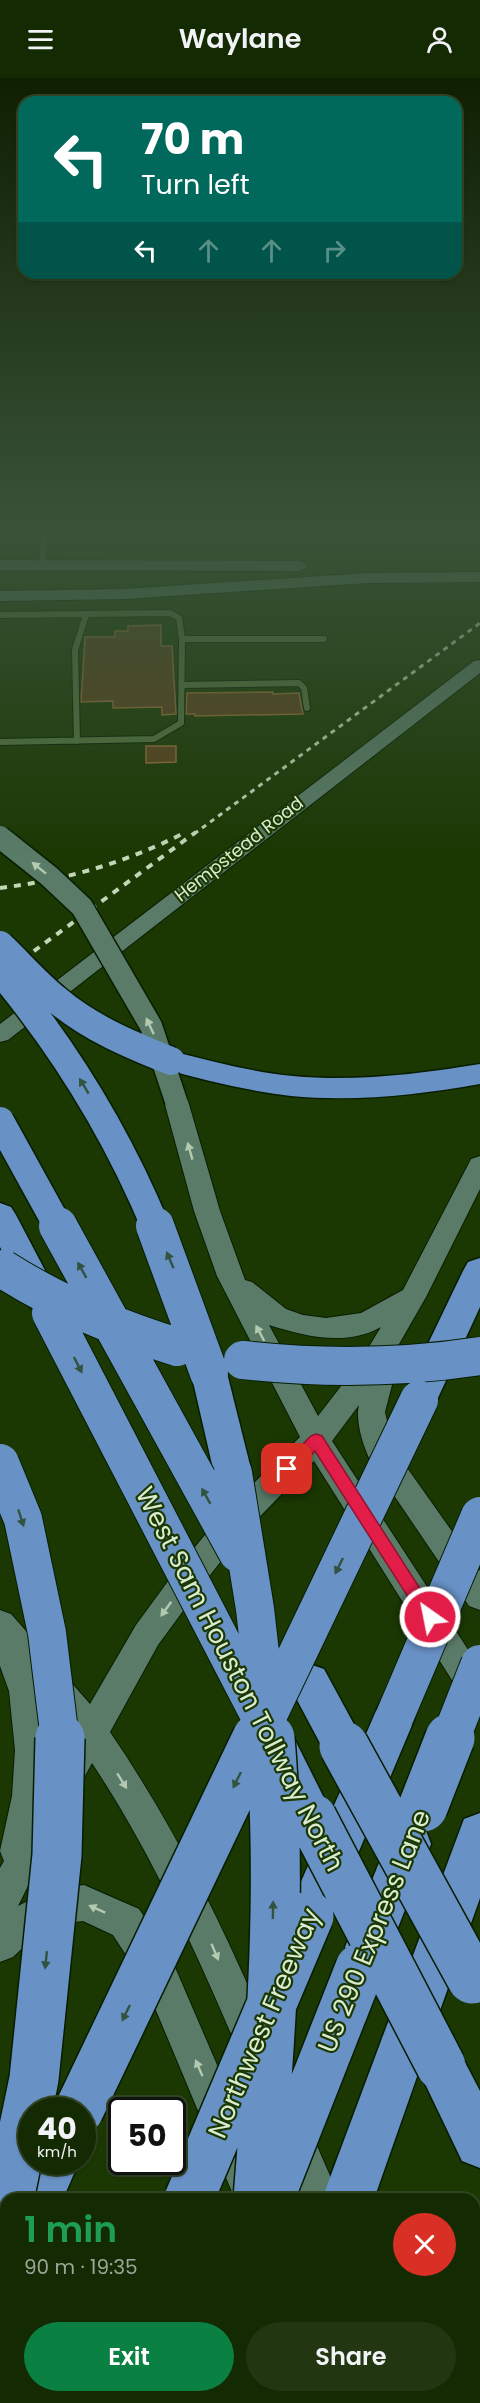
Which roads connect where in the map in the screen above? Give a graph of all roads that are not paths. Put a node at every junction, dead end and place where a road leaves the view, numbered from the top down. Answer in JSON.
{"nodes":[{"id":1,"x":79,"y":638,"type":"edge"},
{"id":2,"x":182,"y":639,"type":"joint"},
{"id":3,"x":324,"y":639,"type":"dead end"},
{"id":4,"x":480,"y":665,"type":"edge"},
{"id":5,"x":181,"y":685,"type":"junction"},
{"id":6,"x":307,"y":708,"type":"dead end"},
{"id":7,"x":77,"y":741,"type":"junction"},
{"id":8,"x":0,"y":742,"type":"edge"},
{"id":9,"x":0,"y":837,"type":"edge"},
{"id":10,"x":0,"y":945,"type":"edge"},
{"id":11,"x":0,"y":971,"type":"edge"},
{"id":12,"x":0,"y":1035,"type":"edge"},
{"id":13,"x":480,"y":1074,"type":"edge"},
{"id":14,"x":0,"y":1121,"type":"edge"},
{"id":15,"x":480,"y":1165,"type":"edge"},
{"id":16,"x":0,"y":1215,"type":"edge"},
{"id":17,"x":0,"y":1267,"type":"edge"},
{"id":18,"x":480,"y":1271,"type":"edge"},
{"id":19,"x":230,"y":1276,"type":"junction"},
{"id":20,"x":413,"y":1297,"type":"junction"},
{"id":21,"x":388,"y":1343,"type":"junction"},
{"id":22,"x":480,"y":1356,"type":"edge"},
{"id":23,"x":316,"y":1440,"type":"junction"},
{"id":24,"x":0,"y":1463,"type":"edge"},
{"id":25,"x":480,"y":1516,"type":"edge"},
{"id":26,"x":480,"y":1596,"type":"edge"},
{"id":27,"x":0,"y":1624,"type":"edge"},
{"id":28,"x":480,"y":1664,"type":"edge"},
{"id":29,"x":480,"y":1696,"type":"edge"},
{"id":30,"x":90,"y":1731,"type":"junction"},
{"id":31,"x":480,"y":1835,"type":"edge"},
{"id":32,"x":5,"y":1895,"type":"edge"},
{"id":33,"x":0,"y":1944,"type":"edge"},
{"id":34,"x":480,"y":1994,"type":"edge"},
{"id":35,"x":85,"y":2097,"type":"edge"},
{"id":36,"x":480,"y":2143,"type":"edge"},
{"id":37,"x":48,"y":2175,"type":"edge"},
{"id":38,"x":10,"y":2193,"type":"edge"},
{"id":39,"x":39,"y":2193,"type":"edge"},
{"id":40,"x":192,"y":2193,"type":"edge"},
{"id":41,"x":253,"y":2193,"type":"edge"},
{"id":42,"x":256,"y":2193,"type":"edge"},
{"id":43,"x":271,"y":2193,"type":"edge"},
{"id":44,"x":317,"y":2193,"type":"edge"},
{"id":45,"x":350,"y":2193,"type":"edge"}],
"edges":[{"from":1,"to":7,"type":"lane"},
{"from":2,"to":3,"type":"lane"},
{"from":2,"to":5,"type":"lane"},
{"from":4,"to":12,"type":"main road","name":"Hempstead Road"},
{"from":5,"to":6,"type":"lane"},
{"from":5,"to":7,"type":"lane"},
{"from":7,"to":8,"type":"lane"},
{"from":19,"to":9,"type":"main road","one_way":true,"bridge":true},
{"from":10,"to":13,"type":"highway","bridge":true},
{"from":42,"to":11,"type":"highway","one_way":true,"bridge":true},
{"from":34,"to":14,"type":"highway","one_way":true,"bridge":true},
{"from":15,"to":20,"type":"main road"},
{"from":16,"to":36,"type":"highway","name":"West Sam Houston Tollway North","one_way":true,"bridge":true},
{"from":17,"to":22,"type":"highway","bridge":true},
{"from":18,"to":35,"type":"highway","one_way":true,"bridge":true},
{"from":19,"to":20,"type":"main road"},
{"from":23,"to":19,"type":"main road","one_way":true},
{"from":20,"to":21,"type":"main road"},
{"from":21,"to":23,"type":"main road"},
{"from":21,"to":26,"type":"main road"},
{"from":23,"to":29,"type":"main road"},
{"from":23,"to":30,"type":"main road","one_way":true},
{"from":24,"to":38,"type":"highway","one_way":true,"bridge":true},
{"from":25,"to":40,"type":"highway","name":"Northwest Freeway","bridge":true},
{"from":27,"to":30,"type":"main road"},
{"from":27,"to":32,"type":"main road"},
{"from":28,"to":43,"type":"highway","name":"US 290 Express Lane","bridge":true},
{"from":30,"to":32,"type":"main road"},
{"from":30,"to":44,"type":"main road","one_way":true},
{"from":31,"to":45,"type":"highway","bridge":true},
{"from":41,"to":33,"type":"main road","one_way":true},
{"from":37,"to":39,"type":"highway"}]}
